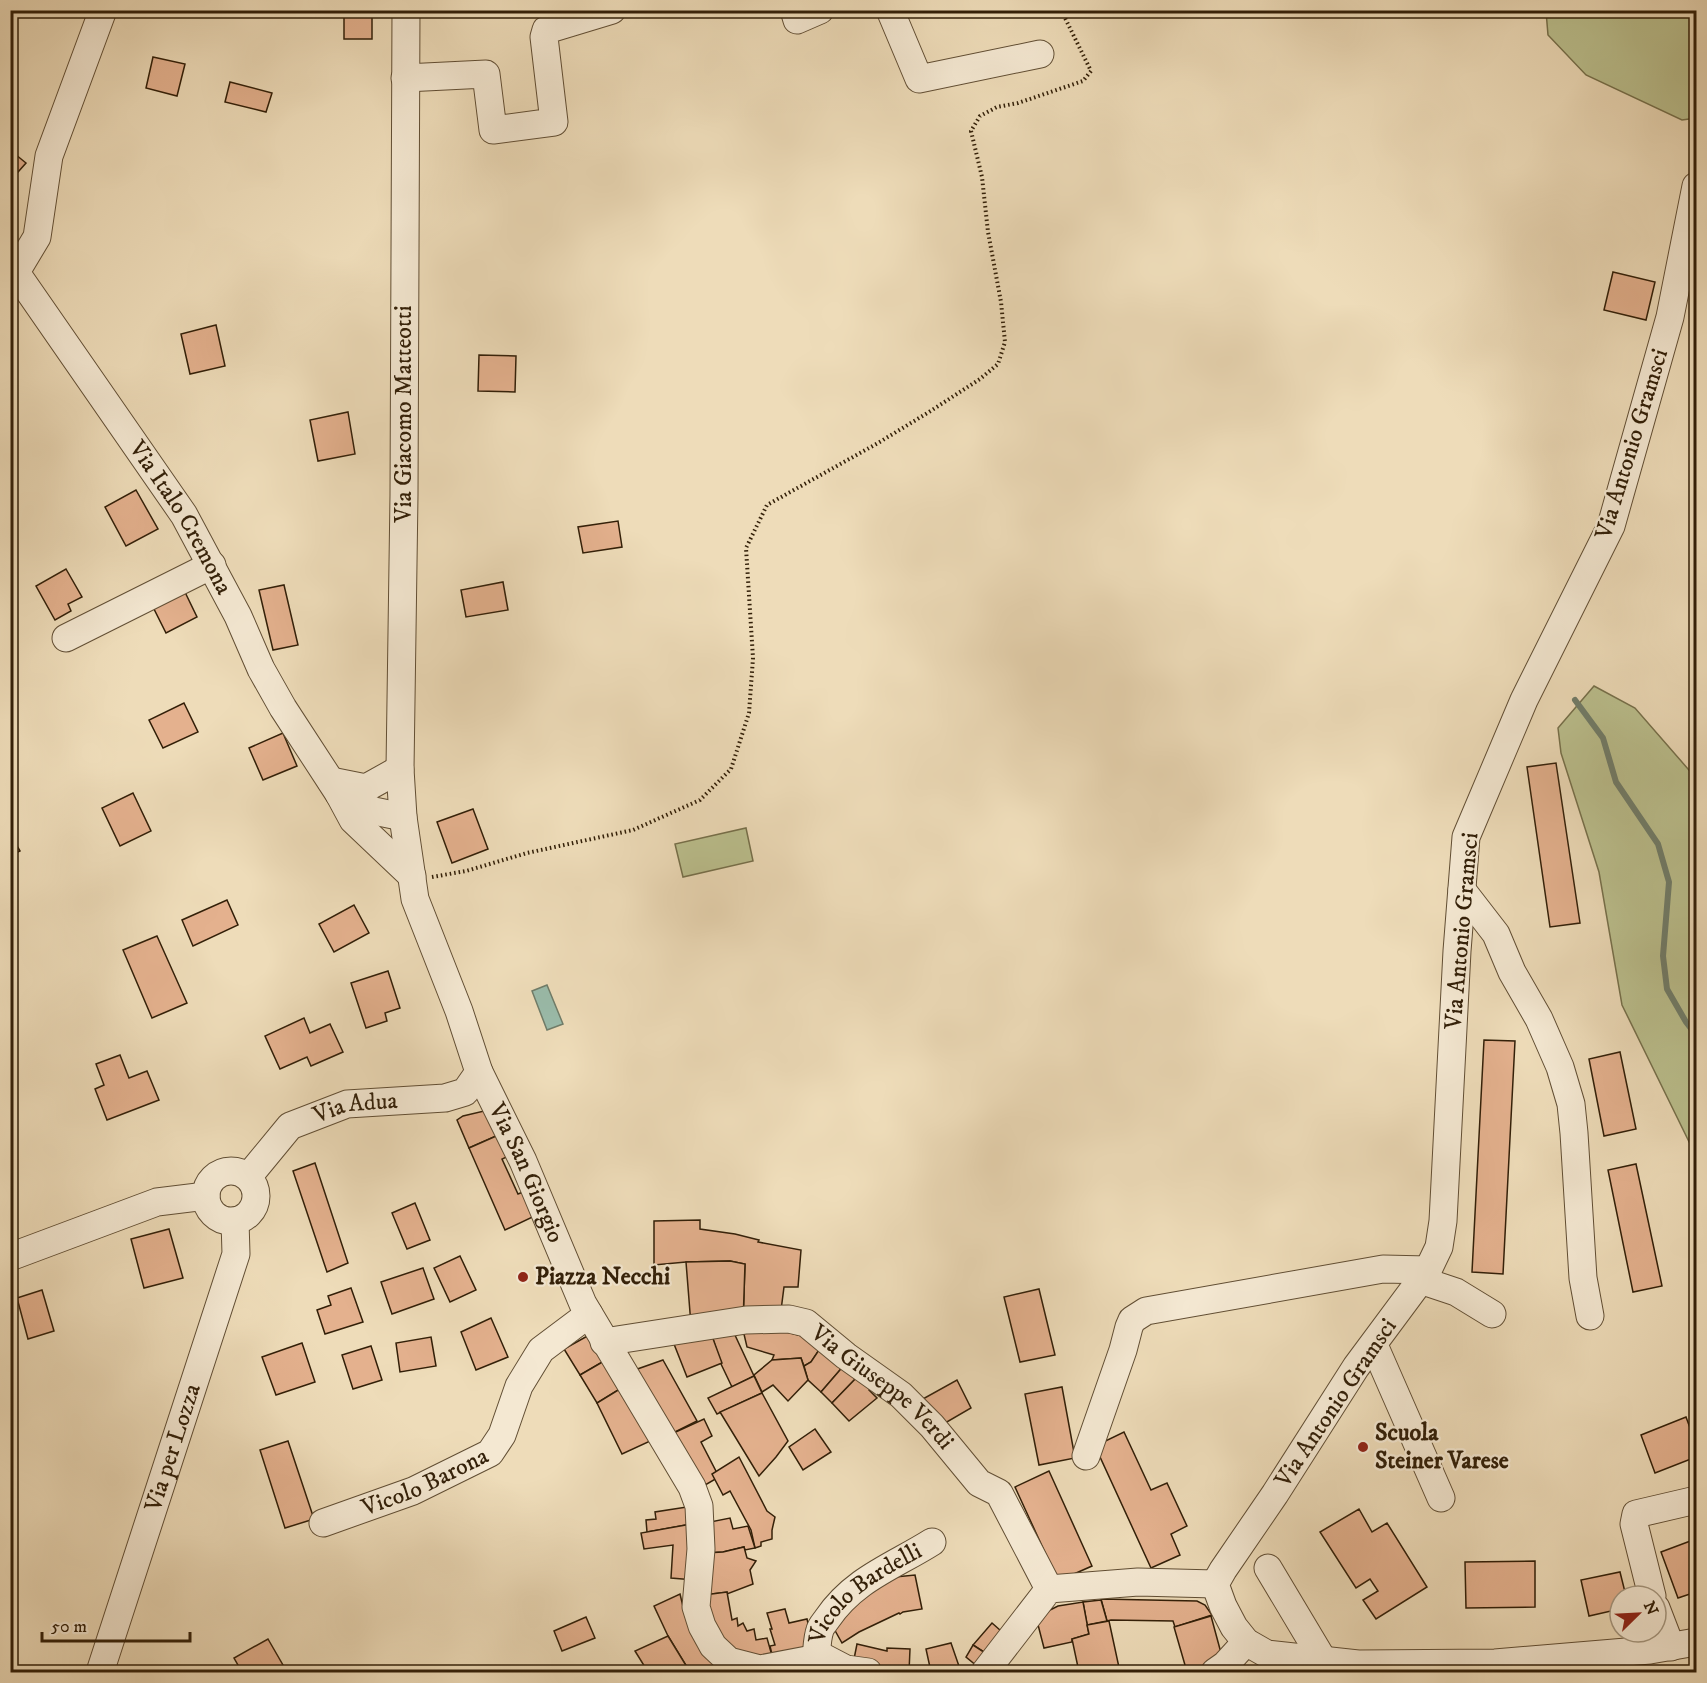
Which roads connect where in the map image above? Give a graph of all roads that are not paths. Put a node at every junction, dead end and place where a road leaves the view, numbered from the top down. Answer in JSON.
{"nodes":[{"id":1,"x":103,"y":10,"type":"edge"},
{"id":2,"x":406,"y":10,"type":"edge"},
{"id":3,"x":612,"y":10,"type":"edge"},
{"id":4,"x":794,"y":10,"type":"edge"},
{"id":5,"x":820,"y":10,"type":"edge"},
{"id":6,"x":890,"y":10,"type":"edge"},
{"id":7,"x":1040,"y":54,"type":"dead end"},
{"id":8,"x":405,"y":78,"type":"junction"},
{"id":9,"x":1696,"y":186,"type":"edge"},
{"id":10,"x":13,"y":268,"type":"edge"},
{"id":11,"x":212,"y":565,"type":"junction"},
{"id":12,"x":66,"y":638,"type":"dead end"},
{"id":13,"x":400,"y":769,"type":"junction"},
{"id":14,"x":335,"y":788,"type":"junction"},
{"id":15,"x":403,"y":817,"type":"junction"},
{"id":16,"x":420,"y":876,"type":"junction"},
{"id":17,"x":1462,"y":890,"type":"junction"},
{"id":18,"x":1458,"y":943,"type":"junction"},
{"id":19,"x":1512,"y":972,"type":"junction"},
{"id":20,"x":479,"y":1072,"type":"junction"},
{"id":21,"x":248,"y":1177,"type":"junction"},
{"id":22,"x":206,"y":1196,"type":"junction"},
{"id":23,"x":235,"y":1221,"type":"junction"},
{"id":24,"x":10,"y":1257,"type":"edge"},
{"id":25,"x":1424,"y":1275,"type":"junction"},
{"id":26,"x":589,"y":1314,"type":"junction"},
{"id":27,"x":1492,"y":1314,"type":"dead end"},
{"id":28,"x":1590,"y":1316,"type":"dead end"},
{"id":29,"x":604,"y":1342,"type":"junction"},
{"id":30,"x":1374,"y":1345,"type":"junction"},
{"id":31,"x":1086,"y":1456,"type":"dead end"},
{"id":32,"x":1442,"y":1498,"type":"dead end"},
{"id":33,"x":1696,"y":1500,"type":"edge"},
{"id":34,"x":323,"y":1523,"type":"dead end"},
{"id":35,"x":932,"y":1542,"type":"dead end"},
{"id":36,"x":1268,"y":1568,"type":"dead end"},
{"id":37,"x":1215,"y":1584,"type":"junction"},
{"id":38,"x":1649,"y":1584,"type":"edge"},
{"id":39,"x":1049,"y":1589,"type":"junction"},
{"id":40,"x":1668,"y":1624,"type":"edge"},
{"id":41,"x":1246,"y":1642,"type":"junction"},
{"id":42,"x":1684,"y":1645,"type":"edge"},
{"id":43,"x":816,"y":1658,"type":"junction"},
{"id":44,"x":1323,"y":1660,"type":"junction"},
{"id":45,"x":1358,"y":1668,"type":"edge"},
{"id":46,"x":783,"y":1669,"type":"edge"},
{"id":47,"x":857,"y":1671,"type":"edge"},
{"id":48,"x":100,"y":1672,"type":"edge"},
{"id":49,"x":985,"y":1672,"type":"edge"},
{"id":50,"x":1215,"y":1672,"type":"edge"}],
"edges":[{"from":1,"to":10,"type":"street"},
{"from":2,"to":8,"type":"street","name":"Via Giacomo Matteotti"},
{"from":3,"to":8,"type":"street"},
{"from":4,"to":5,"type":"street"},
{"from":6,"to":7,"type":"street"},
{"from":8,"to":13,"type":"street","name":"Via Giacomo Matteotti"},
{"from":9,"to":17,"type":"street","name":"Via Antonio Gramsci"},
{"from":10,"to":11,"type":"street","name":"Via Italo Cremona"},
{"from":11,"to":12,"type":"street"},
{"from":11,"to":14,"type":"street","name":"Via Italo Cremona"},
{"from":13,"to":14,"type":"street"},
{"from":13,"to":15,"type":"street","name":"Via Giacomo Matteotti"},
{"from":14,"to":15,"type":"street"},
{"from":14,"to":16,"type":"street","name":"Via Italo Cremona"},
{"from":15,"to":16,"type":"street","name":"Via San Giorgio"},
{"from":16,"to":20,"type":"street","name":"Via San Giorgio"},
{"from":17,"to":18,"type":"street","name":"Via Antonio Gramsci"},
{"from":17,"to":19,"type":"street"},
{"from":18,"to":19,"type":"street"},
{"from":18,"to":25,"type":"street","name":"Via Antonio Gramsci"},
{"from":19,"to":28,"type":"street"},
{"from":20,"to":21,"type":"street","name":"Via Adua"},
{"from":20,"to":26,"type":"street","name":"Via San Giorgio"},
{"from":21,"to":22,"type":"street"},
{"from":21,"to":23,"type":"street"},
{"from":22,"to":23,"type":"street"},
{"from":22,"to":24,"type":"street"},
{"from":23,"to":48,"type":"street","name":"Via per Lozza"},
{"from":25,"to":27,"type":"street"},
{"from":25,"to":30,"type":"street","name":"Via Antonio Gramsci"},
{"from":25,"to":31,"type":"street"},
{"from":26,"to":29,"type":"street","name":"Via San Giorgio"},
{"from":26,"to":34,"type":"street","name":"Vicolo Barona"},
{"from":29,"to":39,"type":"street","name":"Via Giuseppe Verdi"},
{"from":29,"to":46,"type":"street","name":"Via San Giorgio"},
{"from":30,"to":32,"type":"street"},
{"from":30,"to":37,"type":"street","name":"Via Antonio Gramsci"},
{"from":33,"to":38,"type":"street"},
{"from":35,"to":43,"type":"street","name":"Vicolo Bardelli"},
{"from":36,"to":44,"type":"street"},
{"from":37,"to":39,"type":"street"},
{"from":37,"to":41,"type":"street"},
{"from":39,"to":49,"type":"street"},
{"from":40,"to":42,"type":"street"},
{"from":41,"to":44,"type":"street"},
{"from":41,"to":50,"type":"street"},
{"from":42,"to":45,"type":"street"},
{"from":43,"to":46,"type":"street","name":"Via San Giorgio"},
{"from":43,"to":47,"type":"street"},
{"from":44,"to":45,"type":"street"}]}
